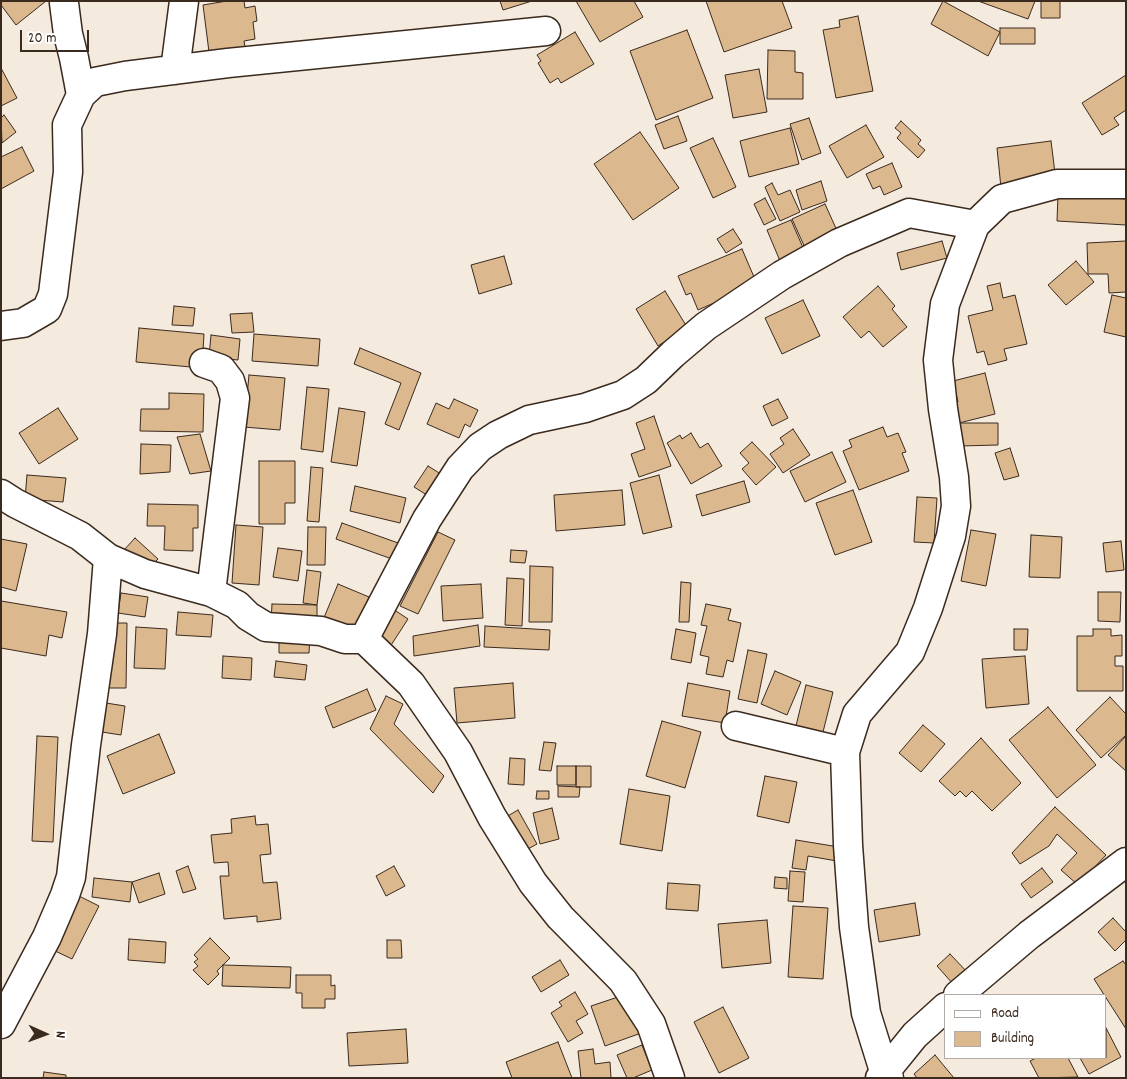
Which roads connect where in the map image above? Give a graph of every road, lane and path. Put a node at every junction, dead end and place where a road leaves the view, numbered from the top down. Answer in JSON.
{"nodes":[{"id":1,"x":184,"y":1,"type":"edge"},
{"id":2,"x":64,"y":3,"type":"dead end"},
{"id":3,"x":546,"y":31,"type":"dead end"},
{"id":4,"x":175,"y":70,"type":"junction"},
{"id":5,"x":80,"y":95,"type":"junction"},
{"id":6,"x":1126,"y":184,"type":"edge"},
{"id":7,"x":975,"y":225,"type":"junction"},
{"id":8,"x":1,"y":326,"type":"edge"},
{"id":9,"x":204,"y":363,"type":"dead end"},
{"id":10,"x":1,"y":494,"type":"edge"},
{"id":11,"x":108,"y":558,"type":"junction"},
{"id":12,"x":211,"y":592,"type":"junction"},
{"id":13,"x":364,"y":638,"type":"junction"},
{"id":14,"x":736,"y":726,"type":"dead end"},
{"id":15,"x":845,"y":752,"type":"junction"},
{"id":16,"x":1126,"y":862,"type":"edge"},
{"id":17,"x":959,"y":994,"type":"edge"},
{"id":18,"x":944,"y":1009,"type":"edge"},
{"id":19,"x":1,"y":1024,"type":"edge"},
{"id":20,"x":885,"y":1076,"type":"edge"},
{"id":21,"x":670,"y":1078,"type":"edge"}],
"edges":[{"from":1,"to":4,"type":"street"},
{"from":2,"to":5,"type":"street"},
{"from":3,"to":4,"type":"street"},
{"from":4,"to":5,"type":"street"},
{"from":5,"to":8,"type":"street"},
{"from":6,"to":7,"type":"street"},
{"from":7,"to":13,"type":"street"},
{"from":7,"to":15,"type":"street"},
{"from":9,"to":12,"type":"street"},
{"from":10,"to":11,"type":"street"},
{"from":11,"to":12,"type":"street"},
{"from":11,"to":19,"type":"street"},
{"from":12,"to":13,"type":"street"},
{"from":13,"to":21,"type":"street"},
{"from":14,"to":15,"type":"street"},
{"from":15,"to":20,"type":"street"},
{"from":16,"to":17,"type":"street"},
{"from":18,"to":20,"type":"street"}]}
